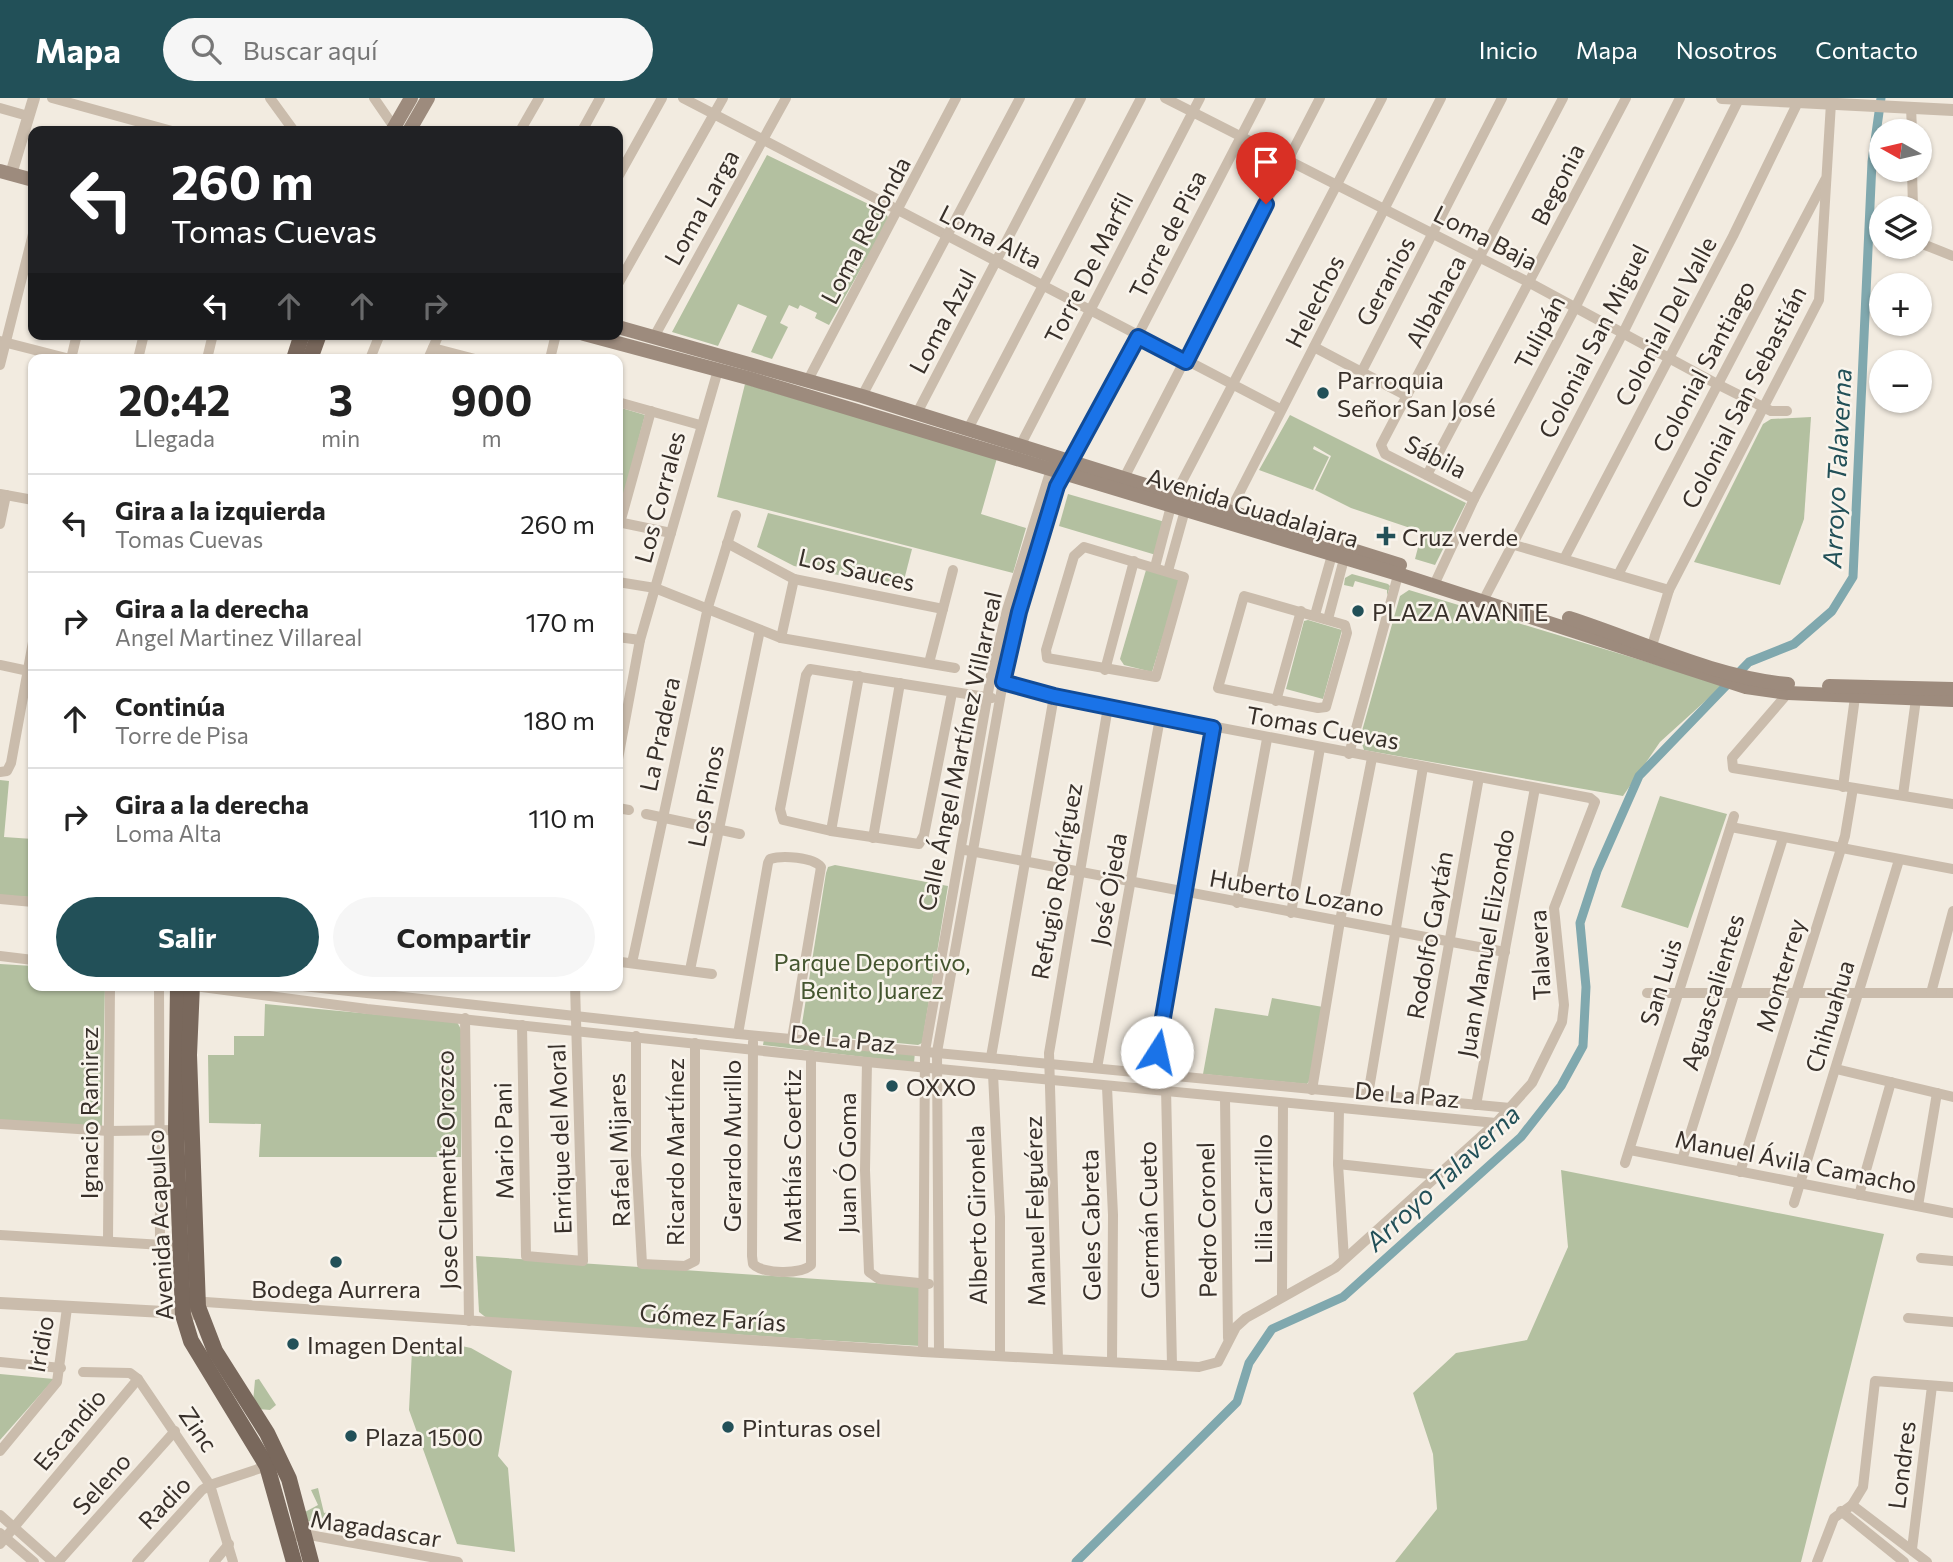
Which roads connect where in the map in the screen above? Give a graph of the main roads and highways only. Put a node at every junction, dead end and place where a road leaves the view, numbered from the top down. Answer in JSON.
{"nodes":[{"id":1,"x":411,"y":98,"type":"edge"},
{"id":2,"x":428,"y":98,"type":"edge"},
{"id":3,"x":396,"y":126,"type":"edge"},
{"id":4,"x":412,"y":126,"type":"edge"},
{"id":5,"x":6,"y":172,"type":"edge"},
{"id":6,"x":28,"y":179,"type":"edge"},
{"id":7,"x":623,"y":328,"type":"edge"},
{"id":8,"x":606,"y":340,"type":"edge"},
{"id":9,"x":1017,"y":452,"type":"junction"},
{"id":10,"x":1059,"y":465,"type":"junction"},
{"id":11,"x":1173,"y":500,"type":"junction"},
{"id":12,"x":1226,"y":517,"type":"junction"},
{"id":13,"x":1331,"y":552,"type":"junction"},
{"id":14,"x":1399,"y":570,"type":"junction"},
{"id":15,"x":1752,"y":683,"type":"junction"},
{"id":16,"x":1953,"y":689,"type":"edge"},
{"id":17,"x":1953,"y":701,"type":"edge"},
{"id":18,"x":187,"y":991,"type":"edge"},
{"id":19,"x":187,"y":991,"type":"edge"},
{"id":20,"x":190,"y":1308,"type":"junction"},
{"id":21,"x":296,"y":1536,"type":"junction"},
{"id":22,"x":294,"y":1562,"type":"edge"},
{"id":23,"x":311,"y":1562,"type":"edge"}],
"edges":[{"from":1,"to":3,"type":"main road"},
{"from":2,"to":4,"type":"main road"},
{"from":5,"to":6,"type":"main road"},
{"from":7,"to":9,"type":"main road","name":"Avenida Guadalajara"},
{"from":8,"to":9,"type":"main road","name":"Avenida Guadalajara"},
{"from":9,"to":10,"type":"main road","name":"Avenida Guadalajara"},
{"from":10,"to":11,"type":"main road","name":"Avenida Guadalajara"},
{"from":10,"to":11,"type":"main road","name":"Avenida Guadalajara"},
{"from":11,"to":12,"type":"main road","name":"Avenida Guadalajara"},
{"from":11,"to":12,"type":"main road","name":"Avenida Guadalajara"},
{"from":12,"to":13,"type":"main road","name":"Avenida Guadalajara"},
{"from":13,"to":14,"type":"main road","name":"Avenida Guadalajara"},
{"from":13,"to":14,"type":"main road","name":"Avenida Guadalajara"},
{"from":14,"to":15,"type":"main road","name":"Avenida Guadalajara"},
{"from":15,"to":16,"type":"main road","name":"Avenida Guadalajara"},
{"from":15,"to":17,"type":"main road","name":"Avenida Guadalajara"},
{"from":18,"to":20,"type":"main road","name":"Avenida Acapulco"},
{"from":19,"to":20,"type":"main road","name":"Avenida Acapulco"},
{"from":20,"to":21,"type":"main road","name":"Avenida Acapulco"},
{"from":20,"to":21,"type":"main road","name":"Avenida Acapulco"},
{"from":21,"to":22,"type":"main road","name":"Avenida Acapulco"},
{"from":21,"to":23,"type":"main road","name":"Avenida Acapulco"}]}
